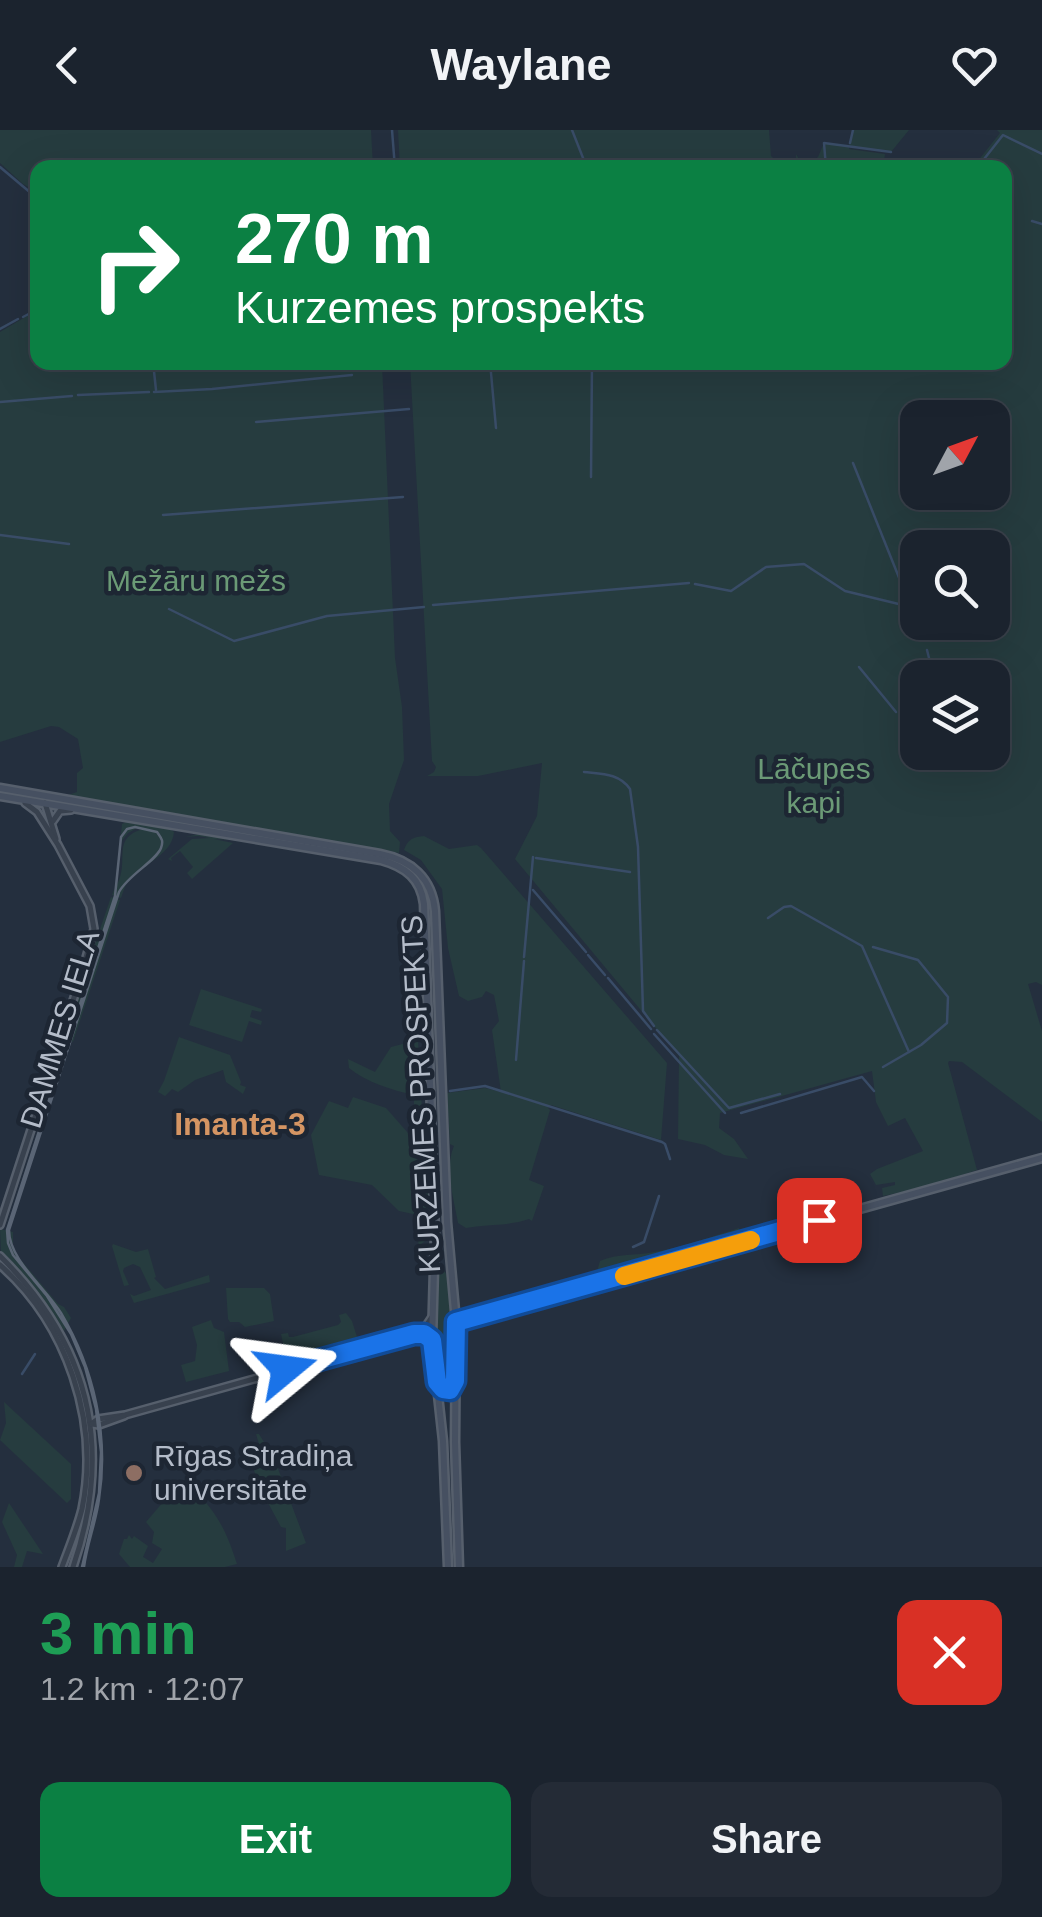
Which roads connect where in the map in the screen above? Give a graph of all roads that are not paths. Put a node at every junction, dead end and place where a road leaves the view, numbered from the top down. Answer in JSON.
{"nodes":[{"id":1,"x":0,"y":788,"type":"edge"},
{"id":2,"x":4,"y":797,"type":"edge"},
{"id":3,"x":46,"y":800,"type":"junction"},
{"id":4,"x":77,"y":810,"type":"junction"},
{"id":5,"x":49,"y":825,"type":"junction"},
{"id":6,"x":315,"y":846,"type":"junction"},
{"id":7,"x":426,"y":938,"type":"junction"},
{"id":8,"x":437,"y":940,"type":"junction"},
{"id":9,"x":430,"y":1072,"type":"junction"},
{"id":10,"x":441,"y":1072,"type":"junction"},
{"id":11,"x":1042,"y":1158,"type":"edge"},
{"id":12,"x":0,"y":1220,"type":"edge"},
{"id":13,"x":0,"y":1256,"type":"edge"},
{"id":14,"x":0,"y":1264,"type":"edge"},
{"id":15,"x":433,"y":1274,"type":"junction"},
{"id":16,"x":452,"y":1278,"type":"junction"},
{"id":17,"x":432,"y":1316,"type":"junction"},
{"id":18,"x":456,"y":1322,"type":"junction"},
{"id":19,"x":416,"y":1334,"type":"junction"},
{"id":20,"x":432,"y":1340,"type":"junction"},
{"id":21,"x":455,"y":1381,"type":"junction"},
{"id":22,"x":437,"y":1382,"type":"junction"},
{"id":23,"x":88,"y":1424,"type":"junction"},
{"id":24,"x":62,"y":1567,"type":"edge"},
{"id":25,"x":73,"y":1567,"type":"edge"},
{"id":26,"x":448,"y":1567,"type":"edge"},
{"id":27,"x":459,"y":1567,"type":"edge"}],
"edges":[{"from":1,"to":3,"type":"main road","name":"KURZEMES PROSPEKTS"},
{"from":2,"to":3,"type":"main road","name":"KURZEMES PROSPEKTS"},
{"from":2,"to":5,"type":"street"},
{"from":3,"to":4,"type":"main road","name":"KURZEMES PROSPEKTS"},
{"from":3,"to":5,"type":"street","name":"DAMMES IELA"},
{"from":3,"to":6,"type":"main road","name":"KURZEMES PROSPEKTS"},
{"from":4,"to":5,"type":"street"},
{"from":4,"to":6,"type":"main road","name":"KURZEMES PROSPEKTS"},
{"from":5,"to":12,"type":"street","name":"DAMMES IELA"},
{"from":6,"to":7,"type":"main road","name":"KURZEMES PROSPEKTS"},
{"from":6,"to":8,"type":"main road","name":"KURZEMES PROSPEKTS"},
{"from":7,"to":8,"type":"main road"},
{"from":7,"to":9,"type":"main road","name":"KURZEMES PROSPEKTS"},
{"from":8,"to":10,"type":"main road","name":"KURZEMES PROSPEKTS"},
{"from":9,"to":10,"type":"main road"},
{"from":9,"to":15,"type":"main road","name":"KURZEMES PROSPEKTS"},
{"from":10,"to":16,"type":"main road","name":"KURZEMES PROSPEKTS"},
{"from":11,"to":18,"type":"main road"},
{"from":13,"to":23,"type":"street"},
{"from":14,"to":23,"type":"street"},
{"from":15,"to":16,"type":"main road"},
{"from":15,"to":17,"type":"main road","name":"KURZEMES PROSPEKTS"},
{"from":16,"to":18,"type":"main road","name":"KURZEMES PROSPEKTS"},
{"from":17,"to":19,"type":"street"},
{"from":17,"to":20,"type":"main road","name":"KURZEMES PROSPEKTS"},
{"from":18,"to":21,"type":"main road","name":"KURZEMES PROSPEKTS"},
{"from":19,"to":20,"type":"street"},
{"from":19,"to":23,"type":"street"},
{"from":20,"to":22,"type":"main road","name":"KURZEMES PROSPEKTS"},
{"from":21,"to":22,"type":"main road"},
{"from":21,"to":27,"type":"main road","name":"KURZEMES PROSPEKTS"},
{"from":22,"to":26,"type":"main road","name":"KURZEMES PROSPEKTS"},
{"from":23,"to":24,"type":"street"},
{"from":23,"to":25,"type":"street"}]}
